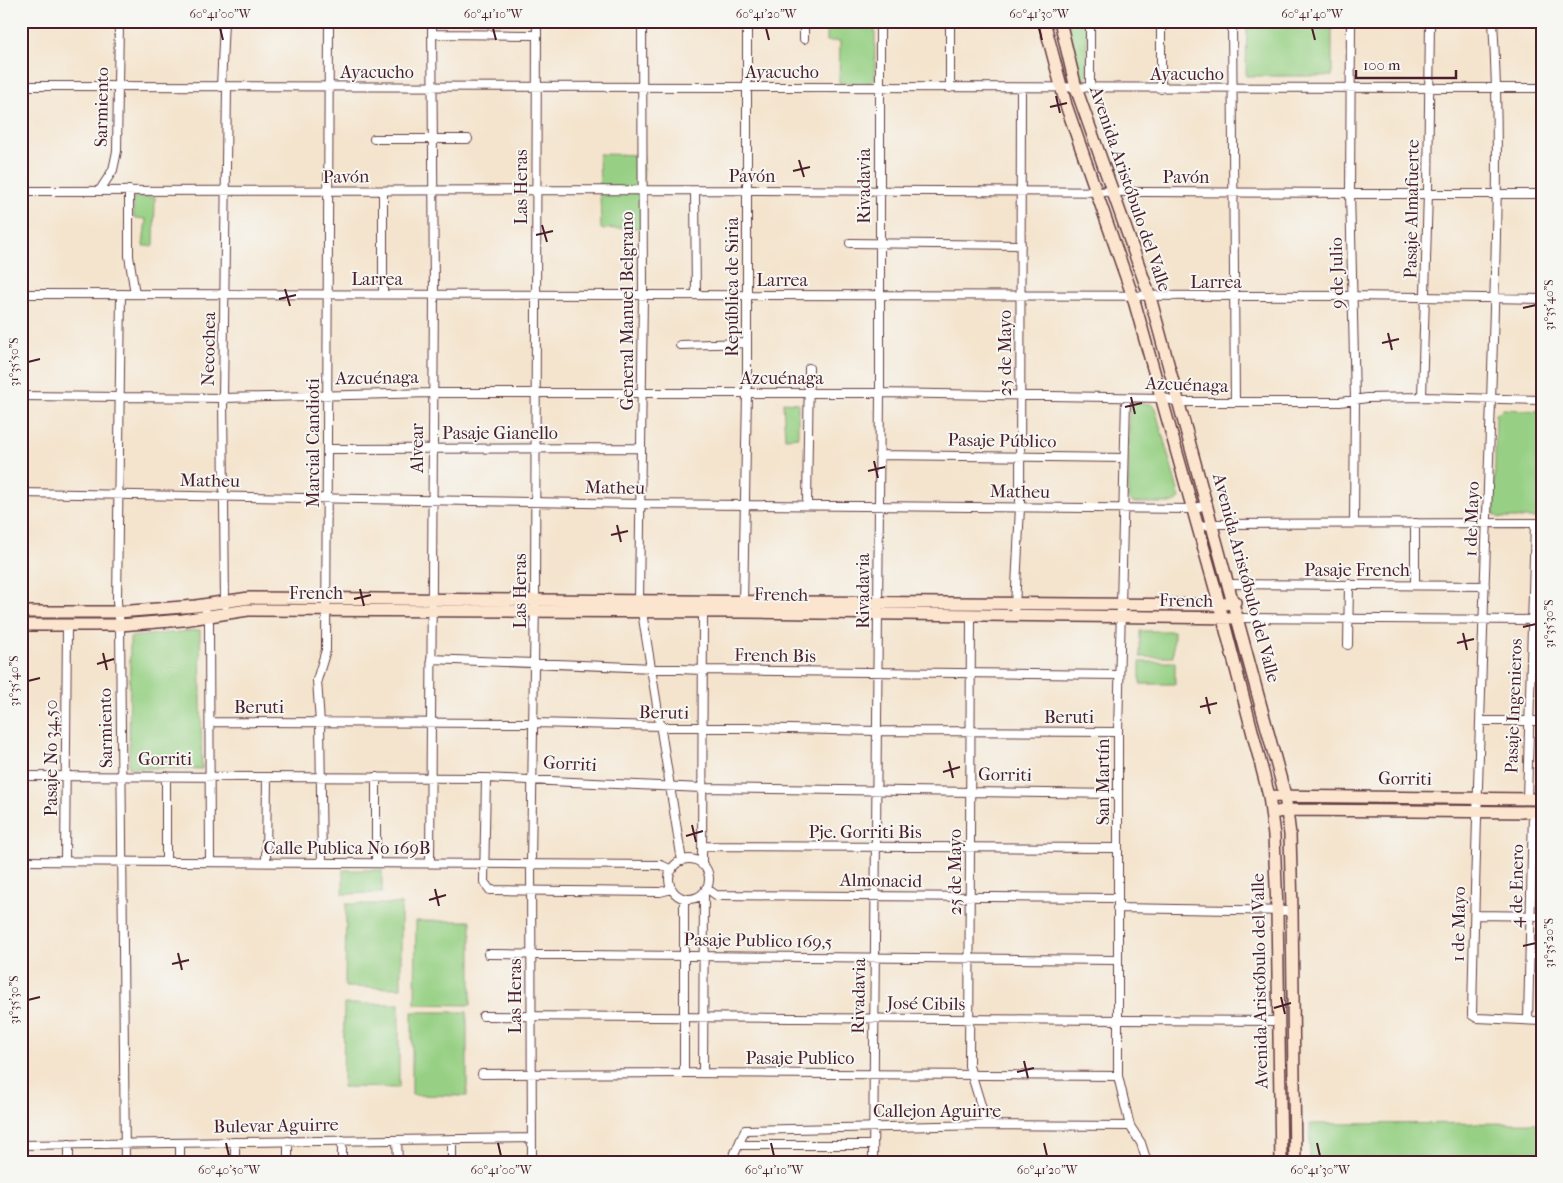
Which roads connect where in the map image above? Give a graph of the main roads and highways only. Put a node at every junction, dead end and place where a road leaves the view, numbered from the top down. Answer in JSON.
{"nodes":[{"id":1,"x":1044,"y":21,"type":"edge"},
{"id":2,"x":1060,"y":21,"type":"edge"},
{"id":3,"x":1235,"y":602,"type":"junction"},
{"id":4,"x":1219,"y":605,"type":"junction"},
{"id":5,"x":641,"y":606,"type":"junction"},
{"id":6,"x":743,"y":607,"type":"junction"},
{"id":7,"x":878,"y":608,"type":"junction"},
{"id":8,"x":206,"y":610,"type":"junction"},
{"id":9,"x":21,"y":612,"type":"edge"},
{"id":10,"x":1239,"y":618,"type":"junction"},
{"id":11,"x":1222,"y":619,"type":"junction"},
{"id":12,"x":21,"y":625,"type":"edge"},
{"id":13,"x":1285,"y":795,"type":"junction"},
{"id":14,"x":1269,"y":796,"type":"junction"},
{"id":15,"x":1542,"y":799,"type":"edge"},
{"id":16,"x":1288,"y":810,"type":"junction"},
{"id":17,"x":1538,"y":812,"type":"edge"},
{"id":18,"x":1272,"y":813,"type":"junction"},
{"id":19,"x":1281,"y":1162,"type":"edge"},
{"id":20,"x":1295,"y":1162,"type":"edge"}],
"edges":[{"from":1,"to":4,"type":"main road","name":"Avenida Aristóbulo del Valle"},
{"from":2,"to":3,"type":"main road","name":"Avenida Aristóbulo del Valle"},
{"from":3,"to":4,"type":"main road","name":"French"},
{"from":3,"to":10,"type":"main road","name":"Avenida Aristóbulo del Valle"},
{"from":4,"to":7,"type":"main road","name":"French"},
{"from":4,"to":11,"type":"main road","name":"Avenida Aristóbulo del Valle"},
{"from":5,"to":6,"type":"main road","name":"French"},
{"from":5,"to":6,"type":"main road","name":"French"},
{"from":5,"to":8,"type":"main road","name":"French"},
{"from":6,"to":7,"type":"main road","name":"French"},
{"from":7,"to":11,"type":"main road","name":"French"},
{"from":8,"to":9,"type":"main road","name":"French"},
{"from":8,"to":12,"type":"main road","name":"French"},
{"from":10,"to":11,"type":"main road","name":"French"},
{"from":10,"to":13,"type":"main road","name":"Avenida Aristóbulo del Valle"},
{"from":11,"to":14,"type":"main road","name":"Avenida Aristóbulo del Valle"},
{"from":13,"to":14,"type":"main road","name":"Gorriti"},
{"from":13,"to":15,"type":"main road","name":"Gorriti"},
{"from":13,"to":16,"type":"main road","name":"Avenida Aristóbulo del Valle"},
{"from":14,"to":18,"type":"main road","name":"Avenida Aristóbulo del Valle"},
{"from":16,"to":17,"type":"main road","name":"Gorriti"},
{"from":16,"to":18,"type":"main road","name":"Gorriti"},
{"from":16,"to":20,"type":"main road","name":"Avenida Aristóbulo del Valle"},
{"from":18,"to":19,"type":"main road","name":"Avenida Aristóbulo del Valle"}]}
